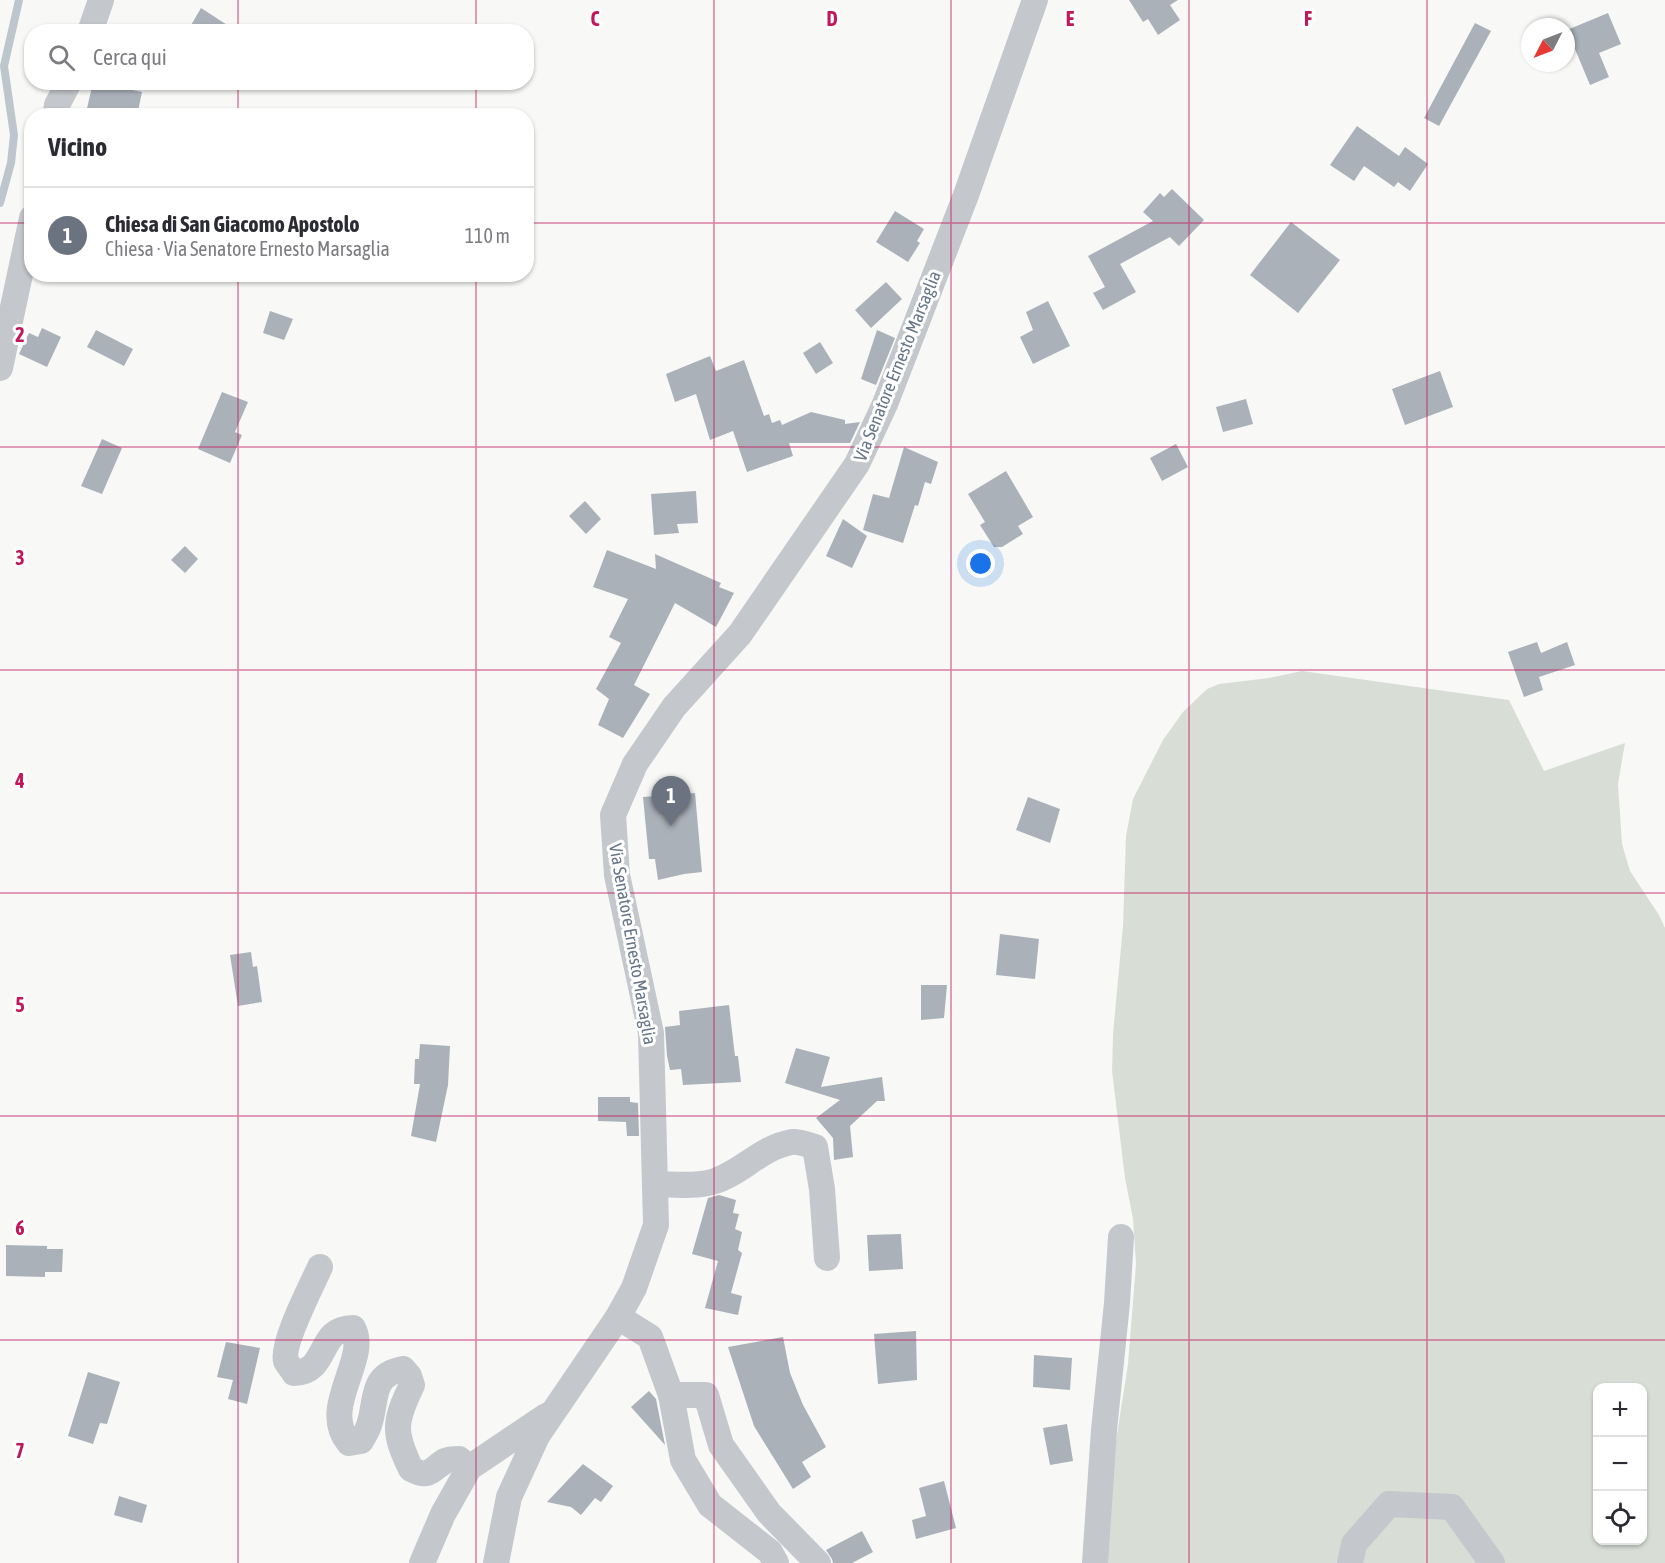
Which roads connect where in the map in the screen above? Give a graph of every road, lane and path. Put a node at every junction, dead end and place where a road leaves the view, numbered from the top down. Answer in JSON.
{"nodes":[{"id":1,"x":101,"y":0,"type":"edge"},
{"id":2,"x":1035,"y":0,"type":"edge"},
{"id":3,"x":93,"y":24,"type":"edge"},
{"id":4,"x":65,"y":90,"type":"edge"},
{"id":5,"x":56,"y":108,"type":"edge"},
{"id":6,"x":24,"y":256,"type":"edge"},
{"id":7,"x":0,"y":368,"type":"edge"},
{"id":8,"x":655,"y":1184,"type":"junction"},
{"id":9,"x":1121,"y":1237,"type":"dead end"},
{"id":10,"x":827,"y":1258,"type":"dead end"},
{"id":11,"x":320,"y":1267,"type":"dead end"},
{"id":12,"x":618,"y":1317,"type":"junction"},
{"id":13,"x":671,"y":1395,"type":"junction"},
{"id":14,"x":551,"y":1413,"type":"junction"},
{"id":15,"x":469,"y":1467,"type":"junction"},
{"id":16,"x":422,"y":1563,"type":"edge"},
{"id":17,"x":496,"y":1563,"type":"edge"},
{"id":18,"x":776,"y":1563,"type":"edge"},
{"id":19,"x":819,"y":1563,"type":"edge"},
{"id":20,"x":1095,"y":1563,"type":"edge"},
{"id":21,"x":1350,"y":1563,"type":"edge"},
{"id":22,"x":1492,"y":1563,"type":"edge"}],
"edges":[{"from":1,"to":3,"type":"street"},
{"from":2,"to":8,"type":"street","name":"Via Senatore Ernesto Marsaglia"},
{"from":4,"to":5,"type":"street"},
{"from":6,"to":7,"type":"street"},
{"from":8,"to":10,"type":"street"},
{"from":8,"to":12,"type":"street","name":"Via Senatore Ernesto Marsaglia"},
{"from":9,"to":20,"type":"street"},
{"from":11,"to":15,"type":"street"},
{"from":12,"to":13,"type":"street"},
{"from":12,"to":14,"type":"street","name":"Via Senatore Ernesto Marsaglia"},
{"from":13,"to":18,"type":"street"},
{"from":13,"to":19,"type":"street"},
{"from":14,"to":15,"type":"street"},
{"from":14,"to":17,"type":"street","name":"Via Senatore Ernesto Marsaglia"},
{"from":15,"to":16,"type":"street"},
{"from":21,"to":22,"type":"street"}]}
